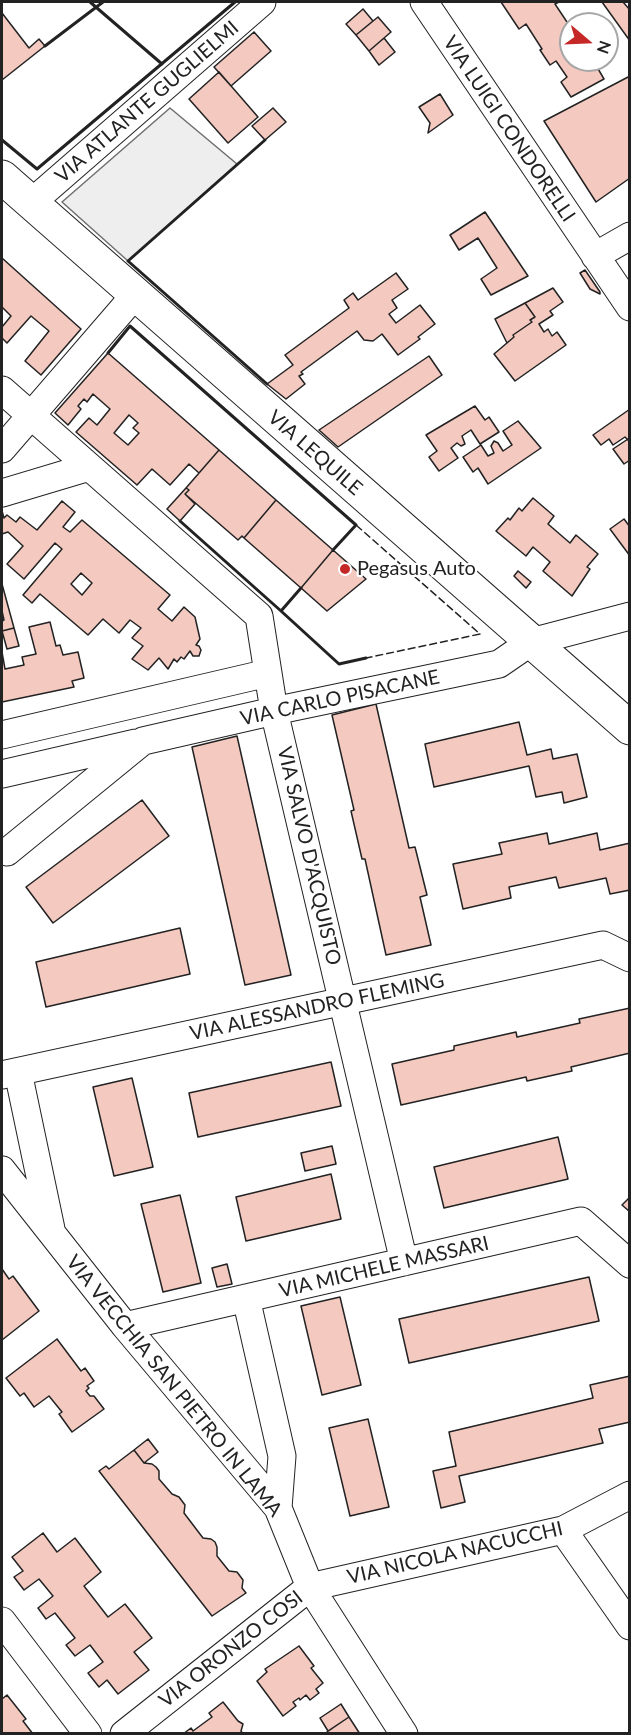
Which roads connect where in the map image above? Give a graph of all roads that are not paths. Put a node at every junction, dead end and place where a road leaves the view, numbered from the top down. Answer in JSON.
{"nodes":[{"id":1,"x":262,"y":2,"type":"edge"},
{"id":2,"x":424,"y":2,"type":"edge"},
{"id":3,"x":2,"y":177,"type":"edge"},
{"id":4,"x":31,"y":203,"type":"junction"},
{"id":5,"x":630,"y":236,"type":"edge"},
{"id":6,"x":595,"y":256,"type":"junction"},
{"id":7,"x":135,"y":295,"type":"junction"},
{"id":8,"x":630,"y":307,"type":"edge"},
{"id":9,"x":2,"y":390,"type":"edge"},
{"id":10,"x":30,"y":415,"type":"junction"},
{"id":11,"x":2,"y":449,"type":"edge"},
{"id":12,"x":89,"y":467,"type":"junction"},
{"id":13,"x":2,"y":493,"type":"edge"},
{"id":14,"x":630,"y":616,"type":"edge"},
{"id":15,"x":531,"y":642,"type":"junction"},
{"id":16,"x":268,"y":673,"type":"junction"},
{"id":17,"x":274,"y":711,"type":"junction"},
{"id":18,"x":630,"y":728,"type":"edge"},
{"id":19,"x":2,"y":735,"type":"edge"},
{"id":20,"x":143,"y":741,"type":"junction"},
{"id":21,"x":2,"y":774,"type":"edge"},
{"id":22,"x":7,"y":852,"type":"dead end"},
{"id":23,"x":630,"y":958,"type":"edge"},
{"id":24,"x":343,"y":1001,"type":"junction"},
{"id":25,"x":10,"y":1073,"type":"edge"},
{"id":26,"x":2,"y":1170,"type":"edge"},
{"id":27,"x":53,"y":1235,"type":"junction"},
{"id":28,"x":404,"y":1262,"type":"junction"},
{"id":29,"x":630,"y":1264,"type":"edge"},
{"id":30,"x":246,"y":1298,"type":"junction"},
{"id":31,"x":125,"y":1326,"type":"junction"},
{"id":32,"x":630,"y":1495,"type":"edge"},
{"id":33,"x":278,"y":1508,"type":"junction"},
{"id":34,"x":563,"y":1530,"type":"junction"},
{"id":35,"x":310,"y":1587,"type":"junction"},
{"id":36,"x":2,"y":1622,"type":"edge"},
{"id":37,"x":630,"y":1626,"type":"edge"},
{"id":38,"x":88,"y":1734,"type":"edge"},
{"id":39,"x":124,"y":1734,"type":"edge"},
{"id":40,"x":404,"y":1734,"type":"edge"}],
"edges":[{"from":1,"to":4,"type":"street","name":"VIA ATLANTE GUGLIELMI"},
{"from":2,"to":6,"type":"street","name":"VIA LUIGI CONDORELLI"},
{"from":3,"to":4,"type":"main road","name":"VIA LEQUILE"},
{"from":4,"to":7,"type":"main road","name":"VIA LEQUILE"},
{"from":5,"to":6,"type":"street"},
{"from":6,"to":8,"type":"street","name":"VIA LUIGI CONDORELLI"},
{"from":7,"to":10,"type":"street"},
{"from":7,"to":15,"type":"main road","name":"VIA LEQUILE"},
{"from":9,"to":10,"type":"street","name":"VIA SALVO D'ACQUISTO"},
{"from":10,"to":11,"type":"street"},
{"from":10,"to":12,"type":"street","name":"VIA SALVO D'ACQUISTO"},
{"from":12,"to":13,"type":"street"},
{"from":12,"to":16,"type":"street","name":"VIA SALVO D'ACQUISTO"},
{"from":14,"to":15,"type":"street","name":"VIA CARLO PISACANE"},
{"from":15,"to":17,"type":"street","name":"VIA CARLO PISACANE"},
{"from":15,"to":18,"type":"main road","name":"VIA LEQUILE"},
{"from":16,"to":17,"type":"street","name":"VIA SALVO D'ACQUISTO"},
{"from":16,"to":19,"type":"street","name":"VIA CARLO PISACANE"},
{"from":17,"to":20,"type":"street","name":"VIA CARLO PISACANE"},
{"from":17,"to":24,"type":"street","name":"VIA SALVO D'ACQUISTO"},
{"from":20,"to":21,"type":"street","name":"VIA CARLO PISACANE"},
{"from":20,"to":22,"type":"street","name":"VIA CARLO PISACANE"},
{"from":23,"to":24,"type":"street","name":"VIA ALESSANDRO FLEMING"},
{"from":24,"to":25,"type":"street","name":"VIA ALESSANDRO FLEMING"},
{"from":24,"to":28,"type":"street","name":"VIA SALVO D'ACQUISTO"},
{"from":25,"to":27,"type":"street"},
{"from":26,"to":27,"type":"street","name":"VIA VECCHIA SAN PIETRO IN LAMA"},
{"from":27,"to":31,"type":"street","name":"VIA VECCHIA SAN PIETRO IN LAMA"},
{"from":28,"to":29,"type":"street","name":"VIA MICHELE MASSARI"},
{"from":28,"to":30,"type":"street","name":"VIA MICHELE MASSARI"},
{"from":30,"to":31,"type":"street","name":"VIA MICHELE MASSARI"},
{"from":30,"to":33,"type":"street"},
{"from":31,"to":33,"type":"street","name":"VIA VECCHIA SAN PIETRO IN LAMA"},
{"from":32,"to":34,"type":"street","name":"VIA NICOLA NACUCCHI"},
{"from":33,"to":35,"type":"street","name":"VIA VECCHIA SAN PIETRO IN LAMA"},
{"from":34,"to":35,"type":"street","name":"VIA NICOLA NACUCCHI"},
{"from":34,"to":37,"type":"street"},
{"from":35,"to":39,"type":"street","name":"VIA ORONZO COSI"},
{"from":35,"to":40,"type":"street","name":"VIA VECCHIA SAN PIETRO IN LAMA"},
{"from":36,"to":38,"type":"street"}]}
